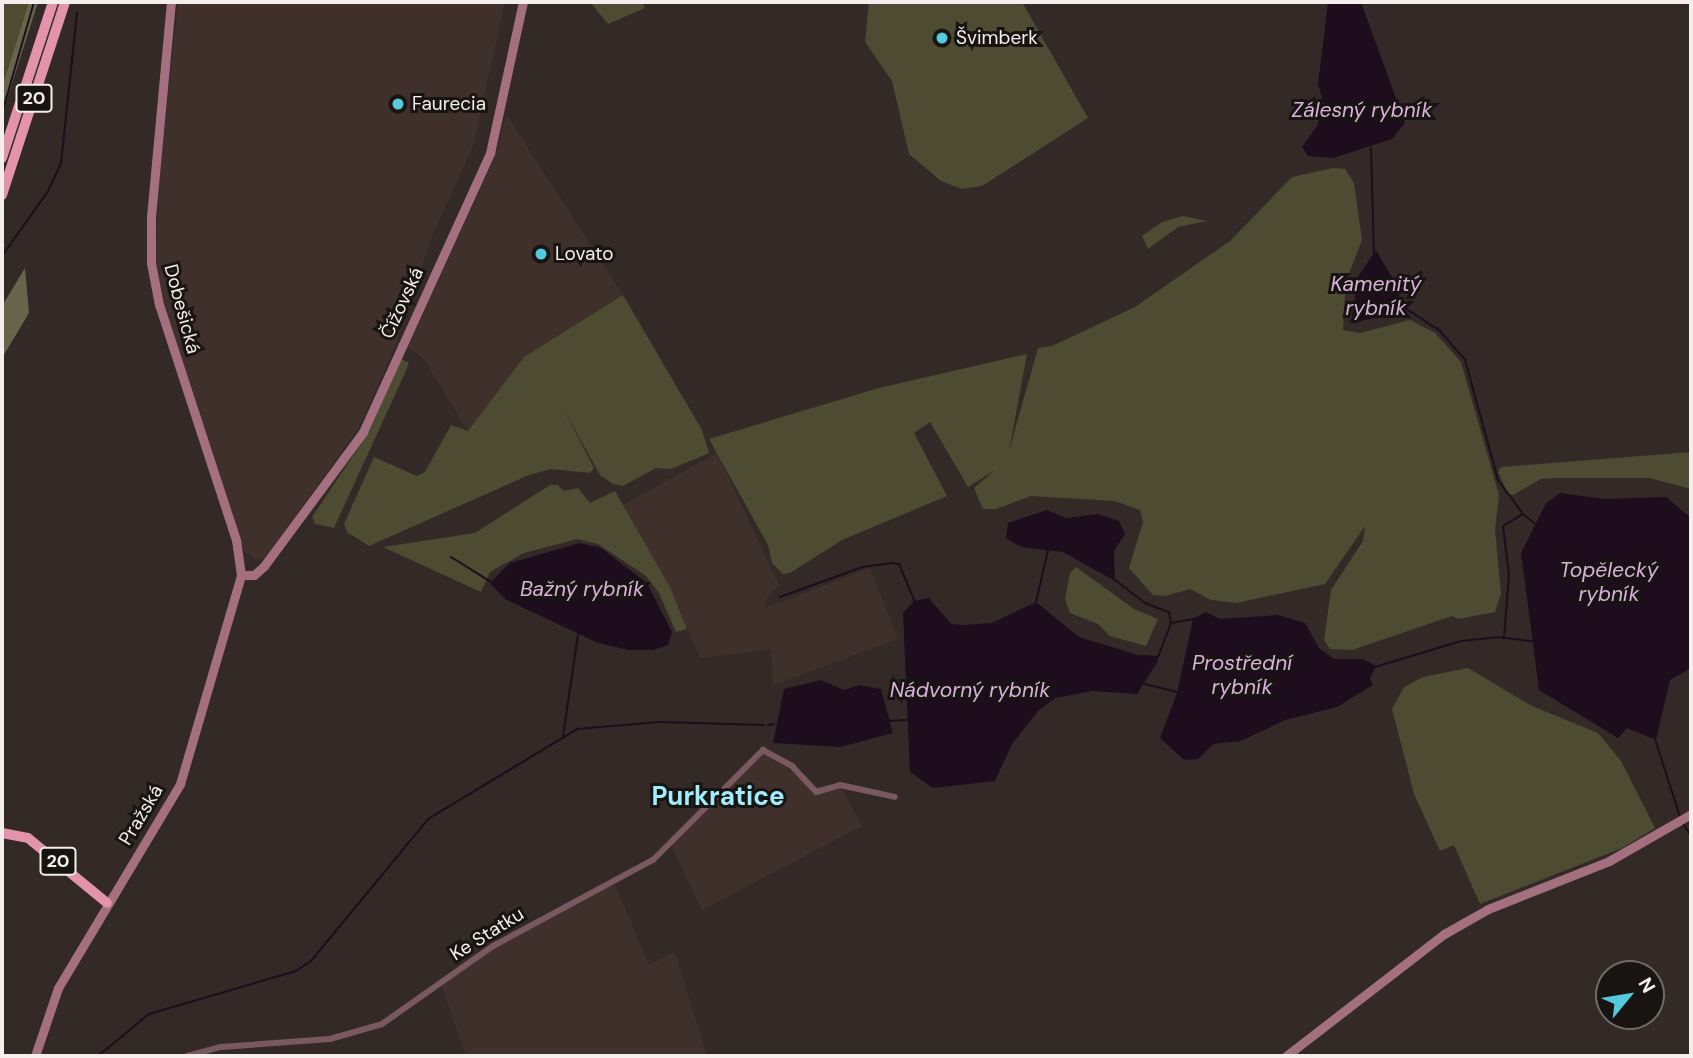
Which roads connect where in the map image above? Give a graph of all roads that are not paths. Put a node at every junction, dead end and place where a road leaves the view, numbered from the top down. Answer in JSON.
{"nodes":[{"id":1,"x":53,"y":2,"type":"edge"},
{"id":2,"x":65,"y":2,"type":"edge"},
{"id":3,"x":171,"y":2,"type":"edge"},
{"id":4,"x":523,"y":2,"type":"edge"},
{"id":5,"x":2,"y":158,"type":"edge"},
{"id":6,"x":2,"y":195,"type":"edge"},
{"id":7,"x":241,"y":575,"type":"junction"},
{"id":8,"x":895,"y":797,"type":"dead end"},
{"id":9,"x":1691,"y":814,"type":"edge"},
{"id":10,"x":2,"y":833,"type":"edge"},
{"id":11,"x":107,"y":903,"type":"junction"},
{"id":12,"x":35,"y":1056,"type":"edge"},
{"id":13,"x":187,"y":1056,"type":"edge"},
{"id":14,"x":1286,"y":1056,"type":"edge"}],
"edges":[{"from":1,"to":5,"type":"highway","number":"20"},
{"from":2,"to":6,"type":"highway","number":"20"},
{"from":3,"to":7,"type":"street","name":"Dobešická"},
{"from":4,"to":7,"type":"street","name":"Čížovská"},
{"from":7,"to":11,"type":"street","name":"Pražská"},
{"from":8,"to":13,"type":"street","name":"Ke Statku"},
{"from":9,"to":14,"type":"street"},
{"from":10,"to":11,"type":"highway","number":"20"},
{"from":11,"to":12,"type":"street","name":"Pražská"}]}
